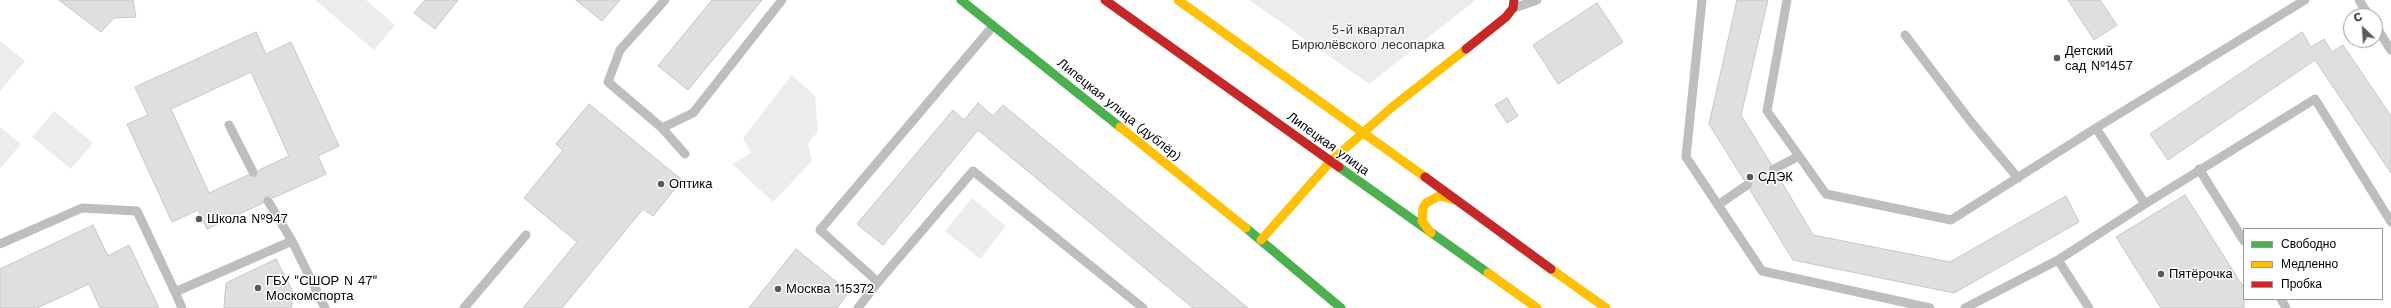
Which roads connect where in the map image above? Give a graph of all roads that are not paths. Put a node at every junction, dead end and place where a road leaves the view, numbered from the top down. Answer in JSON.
{"nodes":[{"id":1,"x":665,"y":0,"type":"edge"},
{"id":2,"x":782,"y":0,"type":"edge"},
{"id":3,"x":961,"y":0,"type":"edge"},
{"id":4,"x":1105,"y":0,"type":"edge"},
{"id":5,"x":1178,"y":0,"type":"edge"},
{"id":6,"x":1537,"y":0,"type":"edge"},
{"id":7,"x":1702,"y":0,"type":"edge"},
{"id":8,"x":1787,"y":0,"type":"edge"},
{"id":9,"x":2305,"y":0,"type":"edge"},
{"id":10,"x":1513,"y":4,"type":"edge"},
{"id":11,"x":993,"y":26,"type":"junction"},
{"id":12,"x":1905,"y":35,"type":"dead end"},
{"id":13,"x":2383,"y":38,"type":"edge"},
{"id":14,"x":2391,"y":50,"type":"edge"},
{"id":15,"x":229,"y":125,"type":"dead end"},
{"id":16,"x":662,"y":128,"type":"junction"},
{"id":17,"x":2096,"y":128,"type":"junction"},
{"id":18,"x":1363,"y":131,"type":"junction"},
{"id":19,"x":685,"y":154,"type":"dead end"},
{"id":20,"x":1799,"y":156,"type":"junction"},
{"id":21,"x":1331,"y":161,"type":"junction"},
{"id":22,"x":1774,"y":169,"type":"dead end"},
{"id":23,"x":2199,"y":169,"type":"junction"},
{"id":24,"x":253,"y":172,"type":"dead end"},
{"id":25,"x":2018,"y":178,"type":"junction"},
{"id":26,"x":1747,"y":185,"type":"dead end"},
{"id":27,"x":268,"y":200,"type":"dead end"},
{"id":28,"x":1455,"y":200,"type":"junction"},
{"id":29,"x":2145,"y":204,"type":"junction"},
{"id":30,"x":1718,"y":205,"type":"junction"},
{"id":31,"x":2391,"y":222,"type":"edge"},
{"id":32,"x":1431,"y":233,"type":"junction"},
{"id":33,"x":526,"y":235,"type":"dead end"},
{"id":34,"x":2243,"y":239,"type":"edge"},
{"id":35,"x":1262,"y":240,"type":"junction"},
{"id":36,"x":292,"y":241,"type":"junction"},
{"id":37,"x":0,"y":244,"type":"edge"},
{"id":38,"x":2058,"y":260,"type":"junction"},
{"id":39,"x":878,"y":282,"type":"junction"},
{"id":40,"x":175,"y":292,"type":"junction"},
{"id":41,"x":860,"y":307,"type":"edge"},
{"id":42,"x":182,"y":308,"type":"edge"},
{"id":43,"x":325,"y":308,"type":"edge"},
{"id":44,"x":464,"y":308,"type":"edge"},
{"id":45,"x":1143,"y":308,"type":"edge"},
{"id":46,"x":1341,"y":308,"type":"edge"},
{"id":47,"x":1537,"y":308,"type":"edge"},
{"id":48,"x":1606,"y":308,"type":"edge"},
{"id":49,"x":1930,"y":308,"type":"edge"},
{"id":50,"x":1965,"y":308,"type":"edge"},
{"id":51,"x":2089,"y":308,"type":"edge"}],
"edges":[{"from":1,"to":16,"type":"lane"},
{"from":2,"to":16,"type":"lane"},
{"from":3,"to":11,"type":"main road","name":"Липецкая улица (дублёр)"},
{"from":4,"to":21,"type":"main road","name":"Липецкая улица"},
{"from":5,"to":18,"type":"main road"},
{"from":6,"to":10,"type":"lane"},
{"from":7,"to":30,"type":"lane"},
{"from":8,"to":20,"type":"lane"},
{"from":9,"to":17,"type":"lane"},
{"from":10,"to":18,"type":"main road"},
{"from":11,"to":35,"type":"main road","name":"Липецкая улица (дублёр)"},
{"from":11,"to":39,"type":"lane"},
{"from":12,"to":25,"type":"lane"},
{"from":13,"to":14,"type":"lane"},
{"from":15,"to":24,"type":"lane"},
{"from":16,"to":19,"type":"lane"},
{"from":17,"to":25,"type":"lane"},
{"from":17,"to":29,"type":"lane"},
{"from":18,"to":21,"type":"main road"},
{"from":18,"to":28,"type":"main road"},
{"from":20,"to":22,"type":"lane"},
{"from":20,"to":25,"type":"lane"},
{"from":21,"to":32,"type":"main road","name":"Липецкая улица"},
{"from":21,"to":35,"type":"main road"},
{"from":23,"to":29,"type":"lane"},
{"from":23,"to":31,"type":"lane"},
{"from":23,"to":34,"type":"lane"},
{"from":26,"to":30,"type":"lane"},
{"from":27,"to":36,"type":"lane"},
{"from":28,"to":32,"type":"main road"},
{"from":28,"to":48,"type":"main road"},
{"from":29,"to":38,"type":"lane"},
{"from":30,"to":49,"type":"lane"},
{"from":32,"to":47,"type":"main road","name":"Липецкая улица"},
{"from":33,"to":44,"type":"lane"},
{"from":35,"to":46,"type":"main road","name":"Липецкая улица (дублёр)"},
{"from":36,"to":40,"type":"lane"},
{"from":36,"to":43,"type":"lane"},
{"from":37,"to":40,"type":"lane"},
{"from":38,"to":50,"type":"lane"},
{"from":38,"to":51,"type":"lane"},
{"from":39,"to":41,"type":"lane"},
{"from":39,"to":45,"type":"lane"},
{"from":40,"to":42,"type":"lane"}]}
